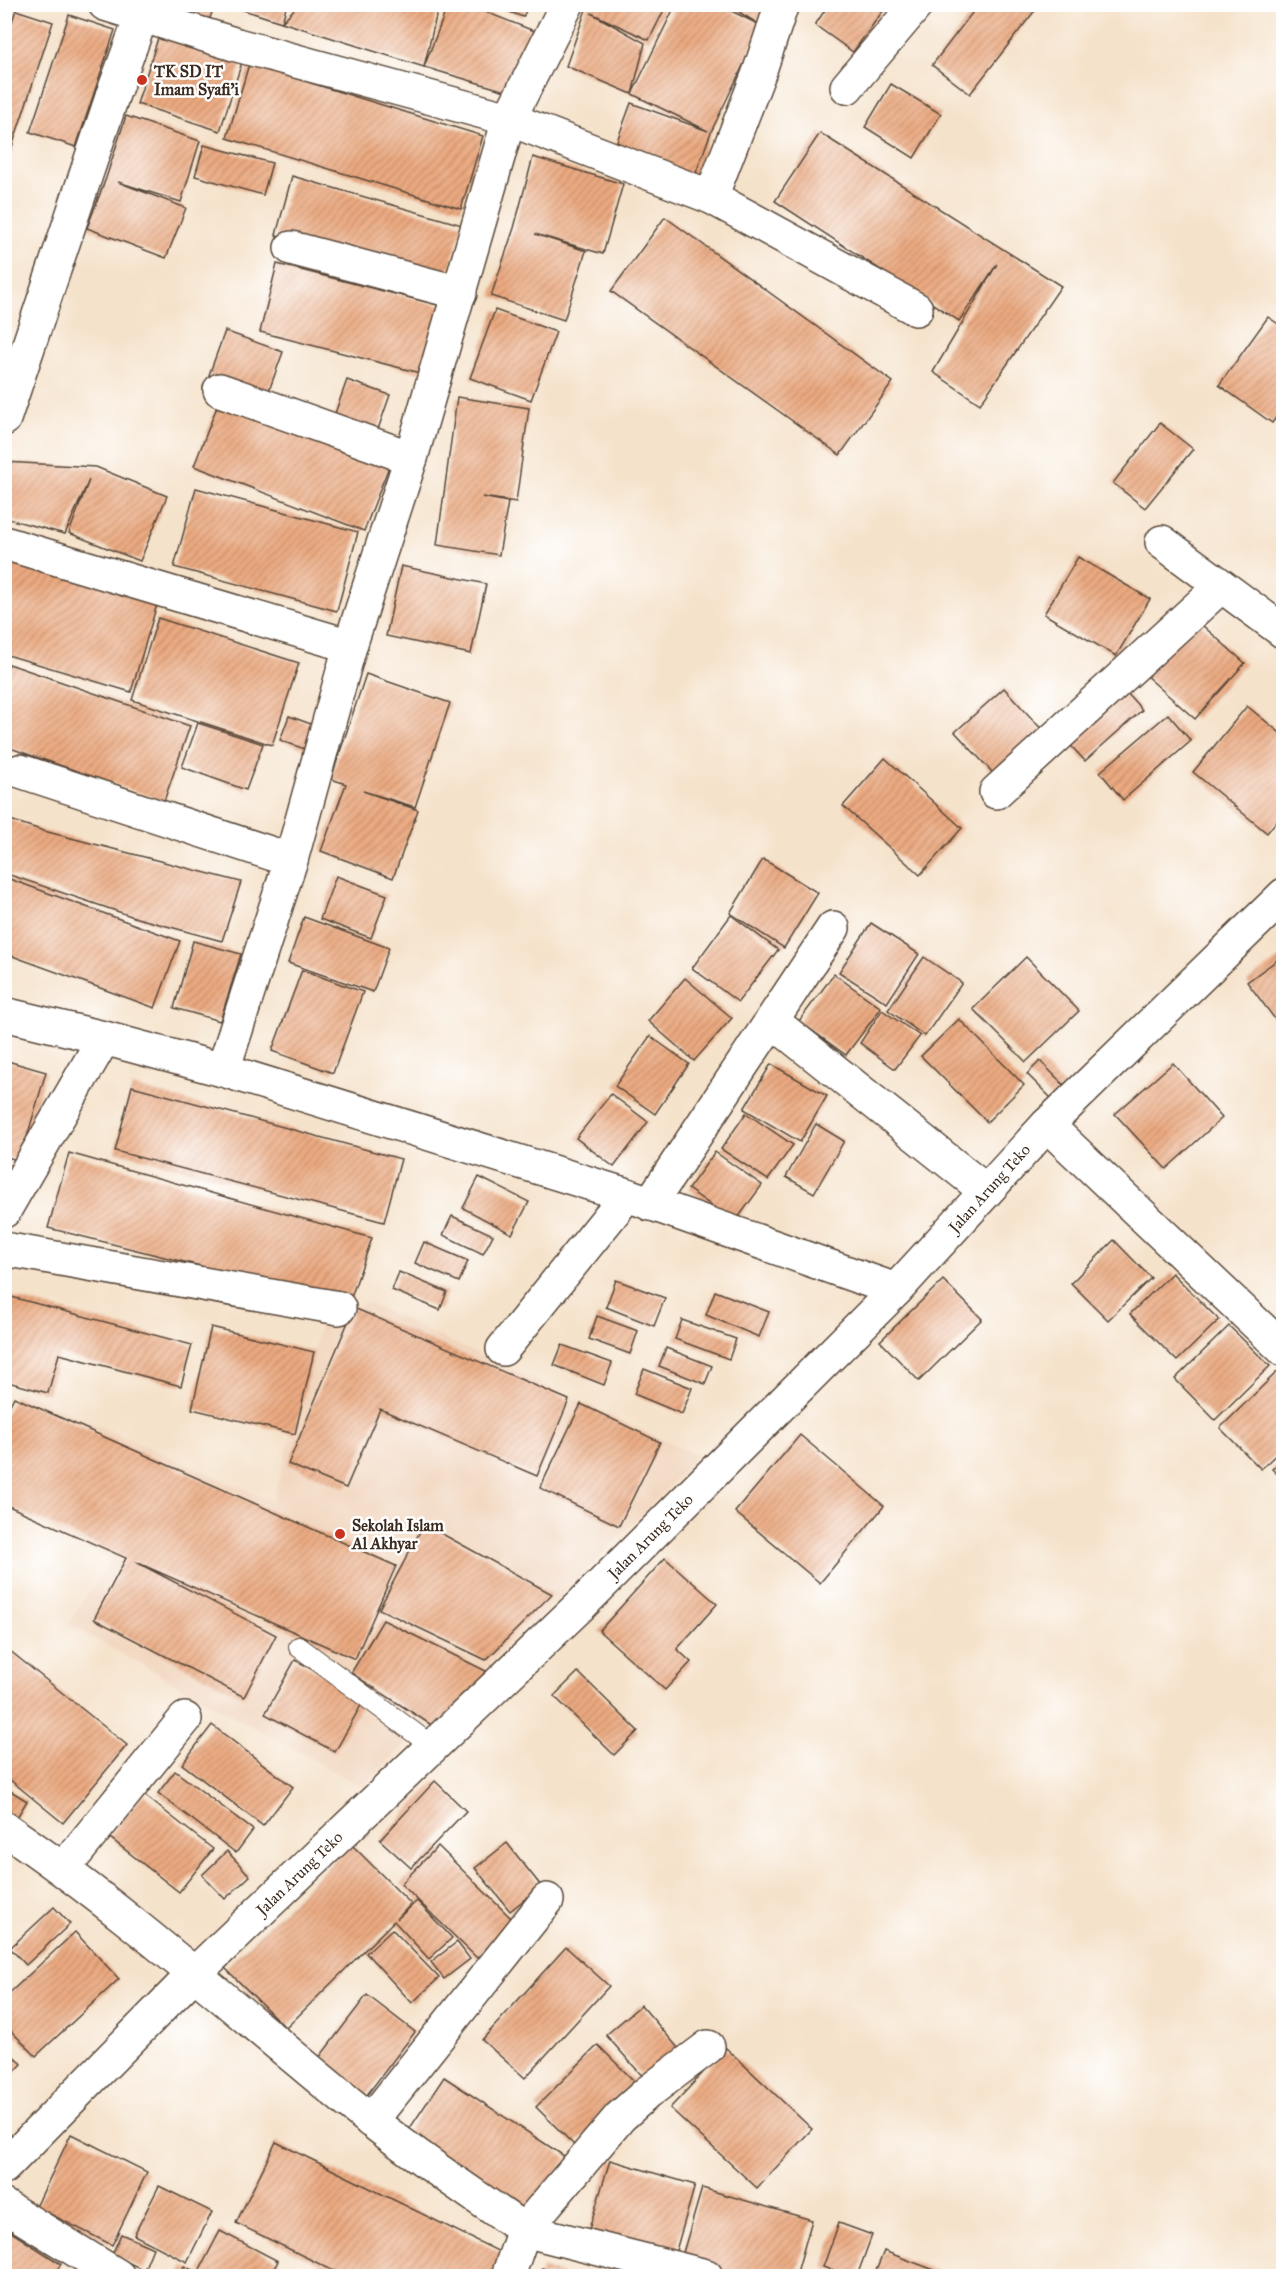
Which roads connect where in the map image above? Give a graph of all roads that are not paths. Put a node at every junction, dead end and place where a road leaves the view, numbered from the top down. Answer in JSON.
{"nodes":[{"id":1,"x":105,"y":4,"type":"edge"},
{"id":2,"x":567,"y":4,"type":"edge"},
{"id":3,"x":782,"y":4,"type":"edge"},
{"id":4,"x":916,"y":4,"type":"edge"},
{"id":5,"x":142,"y":15,"type":"junction"},
{"id":6,"x":847,"y":87,"type":"dead end"},
{"id":7,"x":509,"y":119,"type":"junction"},
{"id":8,"x":711,"y":198,"type":"junction"},
{"id":9,"x":291,"y":248,"type":"dead end"},
{"id":10,"x":460,"y":293,"type":"junction"},
{"id":11,"x":916,"y":309,"type":"dead end"},
{"id":12,"x":220,"y":390,"type":"dead end"},
{"id":13,"x":4,"y":420,"type":"edge"},
{"id":14,"x":411,"y":458,"type":"junction"},
{"id":15,"x":1162,"y":542,"type":"dead end"},
{"id":16,"x":4,"y":543,"type":"edge"},
{"id":17,"x":1221,"y":585,"type":"junction"},
{"id":18,"x":1284,"y":632,"type":"edge"},
{"id":19,"x":350,"y":646,"type":"junction"},
{"id":20,"x":20,"y":771,"type":"dead end"},
{"id":21,"x":996,"y":792,"type":"dead end"},
{"id":22,"x":291,"y":861,"type":"junction"},
{"id":23,"x":1284,"y":895,"type":"edge"},
{"id":24,"x":833,"y":928,"type":"dead end"},
{"id":25,"x":4,"y":1014,"type":"edge"},
{"id":26,"x":772,"y":1021,"type":"junction"},
{"id":27,"x":104,"y":1038,"type":"junction"},
{"id":28,"x":224,"y":1070,"type":"junction"},
{"id":29,"x":1047,"y":1125,"type":"junction"},
{"id":30,"x":986,"y":1191,"type":"junction"},
{"id":31,"x":639,"y":1200,"type":"junction"},
{"id":32,"x":4,"y":1211,"type":"edge"},
{"id":33,"x":4,"y":1250,"type":"edge"},
{"id":34,"x":896,"y":1290,"type":"junction"},
{"id":35,"x":339,"y":1308,"type":"dead end"},
{"id":36,"x":503,"y":1349,"type":"dead end"},
{"id":37,"x":1284,"y":1350,"type":"edge"},
{"id":38,"x":299,"y":1647,"type":"dead end"},
{"id":39,"x":185,"y":1719,"type":"dead end"},
{"id":40,"x":432,"y":1746,"type":"junction"},
{"id":41,"x":4,"y":1828,"type":"edge"},
{"id":42,"x":64,"y":1868,"type":"junction"},
{"id":43,"x":547,"y":1900,"type":"dead end"},
{"id":44,"x":195,"y":1973,"type":"junction"},
{"id":45,"x":708,"y":2047,"type":"dead end"},
{"id":46,"x":371,"y":2121,"type":"junction"},
{"id":47,"x":4,"y":2167,"type":"edge"},
{"id":48,"x":4,"y":2206,"type":"edge"},
{"id":49,"x":524,"y":2230,"type":"junction"},
{"id":50,"x":118,"y":2277,"type":"edge"},
{"id":51,"x":508,"y":2277,"type":"edge"},
{"id":52,"x":706,"y":2277,"type":"edge"}],
"edges":[{"from":1,"to":5,"type":"street"},
{"from":2,"to":7,"type":"street"},
{"from":3,"to":8,"type":"street"},
{"from":4,"to":6,"type":"street"},
{"from":5,"to":7,"type":"street"},
{"from":5,"to":13,"type":"street"},
{"from":7,"to":8,"type":"street"},
{"from":7,"to":10,"type":"street"},
{"from":8,"to":11,"type":"street"},
{"from":9,"to":10,"type":"street"},
{"from":10,"to":14,"type":"street"},
{"from":12,"to":14,"type":"street"},
{"from":14,"to":19,"type":"street"},
{"from":15,"to":17,"type":"street"},
{"from":16,"to":19,"type":"street"},
{"from":17,"to":18,"type":"street"},
{"from":17,"to":21,"type":"street"},
{"from":19,"to":22,"type":"street"},
{"from":20,"to":22,"type":"street"},
{"from":22,"to":28,"type":"street"},
{"from":23,"to":29,"type":"street","name":"Jalan Arung Teko"},
{"from":24,"to":26,"type":"street"},
{"from":25,"to":27,"type":"street"},
{"from":26,"to":30,"type":"street"},
{"from":26,"to":31,"type":"street"},
{"from":27,"to":28,"type":"street"},
{"from":27,"to":32,"type":"street"},
{"from":28,"to":31,"type":"street"},
{"from":29,"to":30,"type":"street","name":"Jalan Arung Teko"},
{"from":29,"to":37,"type":"street"},
{"from":30,"to":34,"type":"street","name":"Jalan Arung Teko"},
{"from":31,"to":34,"type":"street"},
{"from":31,"to":36,"type":"street"},
{"from":33,"to":35,"type":"street"},
{"from":34,"to":40,"type":"street","name":"Jalan Arung Teko"},
{"from":38,"to":40,"type":"lane"},
{"from":39,"to":42,"type":"street"},
{"from":40,"to":44,"type":"street","name":"Jalan Arung Teko"},
{"from":41,"to":42,"type":"street"},
{"from":42,"to":44,"type":"street"},
{"from":43,"to":46,"type":"street"},
{"from":44,"to":46,"type":"street"},
{"from":44,"to":47,"type":"street","name":"Jalan Arung Teko"},
{"from":45,"to":49,"type":"street"},
{"from":46,"to":49,"type":"street"},
{"from":48,"to":50,"type":"street"},
{"from":49,"to":51,"type":"street"},
{"from":49,"to":52,"type":"street"}]}
